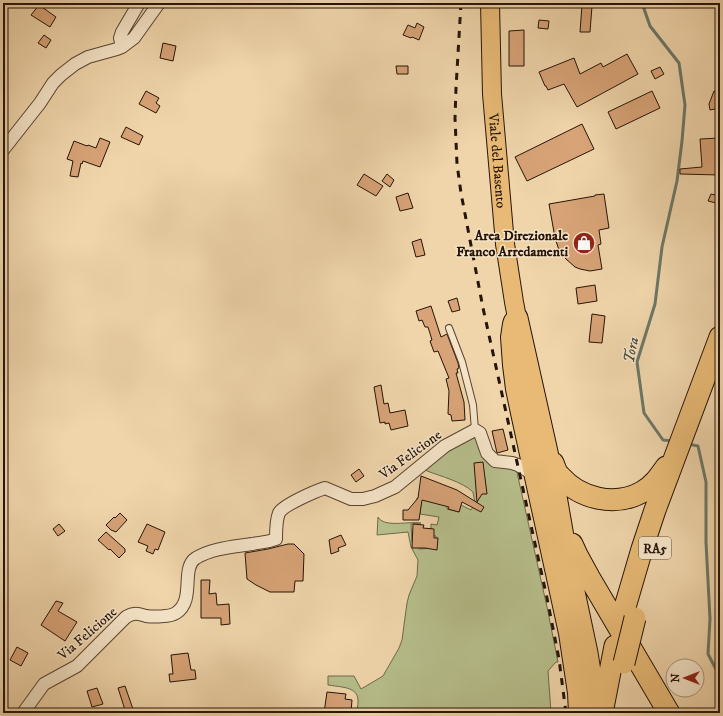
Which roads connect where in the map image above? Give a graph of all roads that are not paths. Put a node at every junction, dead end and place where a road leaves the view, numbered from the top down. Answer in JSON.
{"nodes":[{"id":1,"x":139,"y":3,"type":"edge"},
{"id":2,"x":160,"y":3,"type":"edge"},
{"id":3,"x":490,"y":3,"type":"edge"},
{"id":4,"x":122,"y":47,"type":"junction"},
{"id":5,"x":3,"y":150,"type":"edge"},
{"id":6,"x":517,"y":318,"type":"junction"},
{"id":7,"x":449,"y":328,"type":"dead end"},
{"id":8,"x":720,"y":338,"type":"edge"},
{"id":9,"x":720,"y":371,"type":"edge"},
{"id":10,"x":475,"y":430,"type":"junction"},
{"id":11,"x":678,"y":450,"type":"junction"},
{"id":12,"x":547,"y":452,"type":"junction"},
{"id":13,"x":528,"y":471,"type":"junction"},
{"id":14,"x":674,"y":477,"type":"junction"},
{"id":15,"x":558,"y":502,"type":"junction"},
{"id":16,"x":619,"y":654,"type":"junction"},
{"id":17,"x":23,"y":713,"type":"edge"},
{"id":18,"x":578,"y":713,"type":"edge"},
{"id":19,"x":594,"y":713,"type":"edge"},
{"id":20,"x":602,"y":713,"type":"edge"},
{"id":21,"x":614,"y":713,"type":"edge"},
{"id":22,"x":669,"y":713,"type":"edge"}],
"edges":[{"from":1,"to":4,"type":"street"},
{"from":2,"to":4,"type":"street"},
{"from":3,"to":6,"type":"main road","name":"Viale del Basento"},
{"from":4,"to":5,"type":"street"},
{"from":6,"to":12,"type":"highway"},
{"from":6,"to":13,"type":"main road"},
{"from":7,"to":10,"type":"lane"},
{"from":8,"to":11,"type":"highway","number":"RA5"},
{"from":9,"to":14,"type":"highway","number":"RA5"},
{"from":10,"to":13,"type":"street"},
{"from":10,"to":17,"type":"street","name":"Via Felicione"},
{"from":11,"to":12,"type":"highway"},
{"from":11,"to":14,"type":"highway","number":"RA5"},
{"from":12,"to":15,"type":"highway"},
{"from":13,"to":18,"type":"main road"},
{"from":14,"to":16,"type":"highway","number":"RA5","bridge":true},
{"from":15,"to":19,"type":"highway"},
{"from":15,"to":22,"type":"highway"},
{"from":16,"to":20,"type":"highway","number":"RA5"},
{"from":16,"to":21,"type":"highway","number":"RA5"}]}
